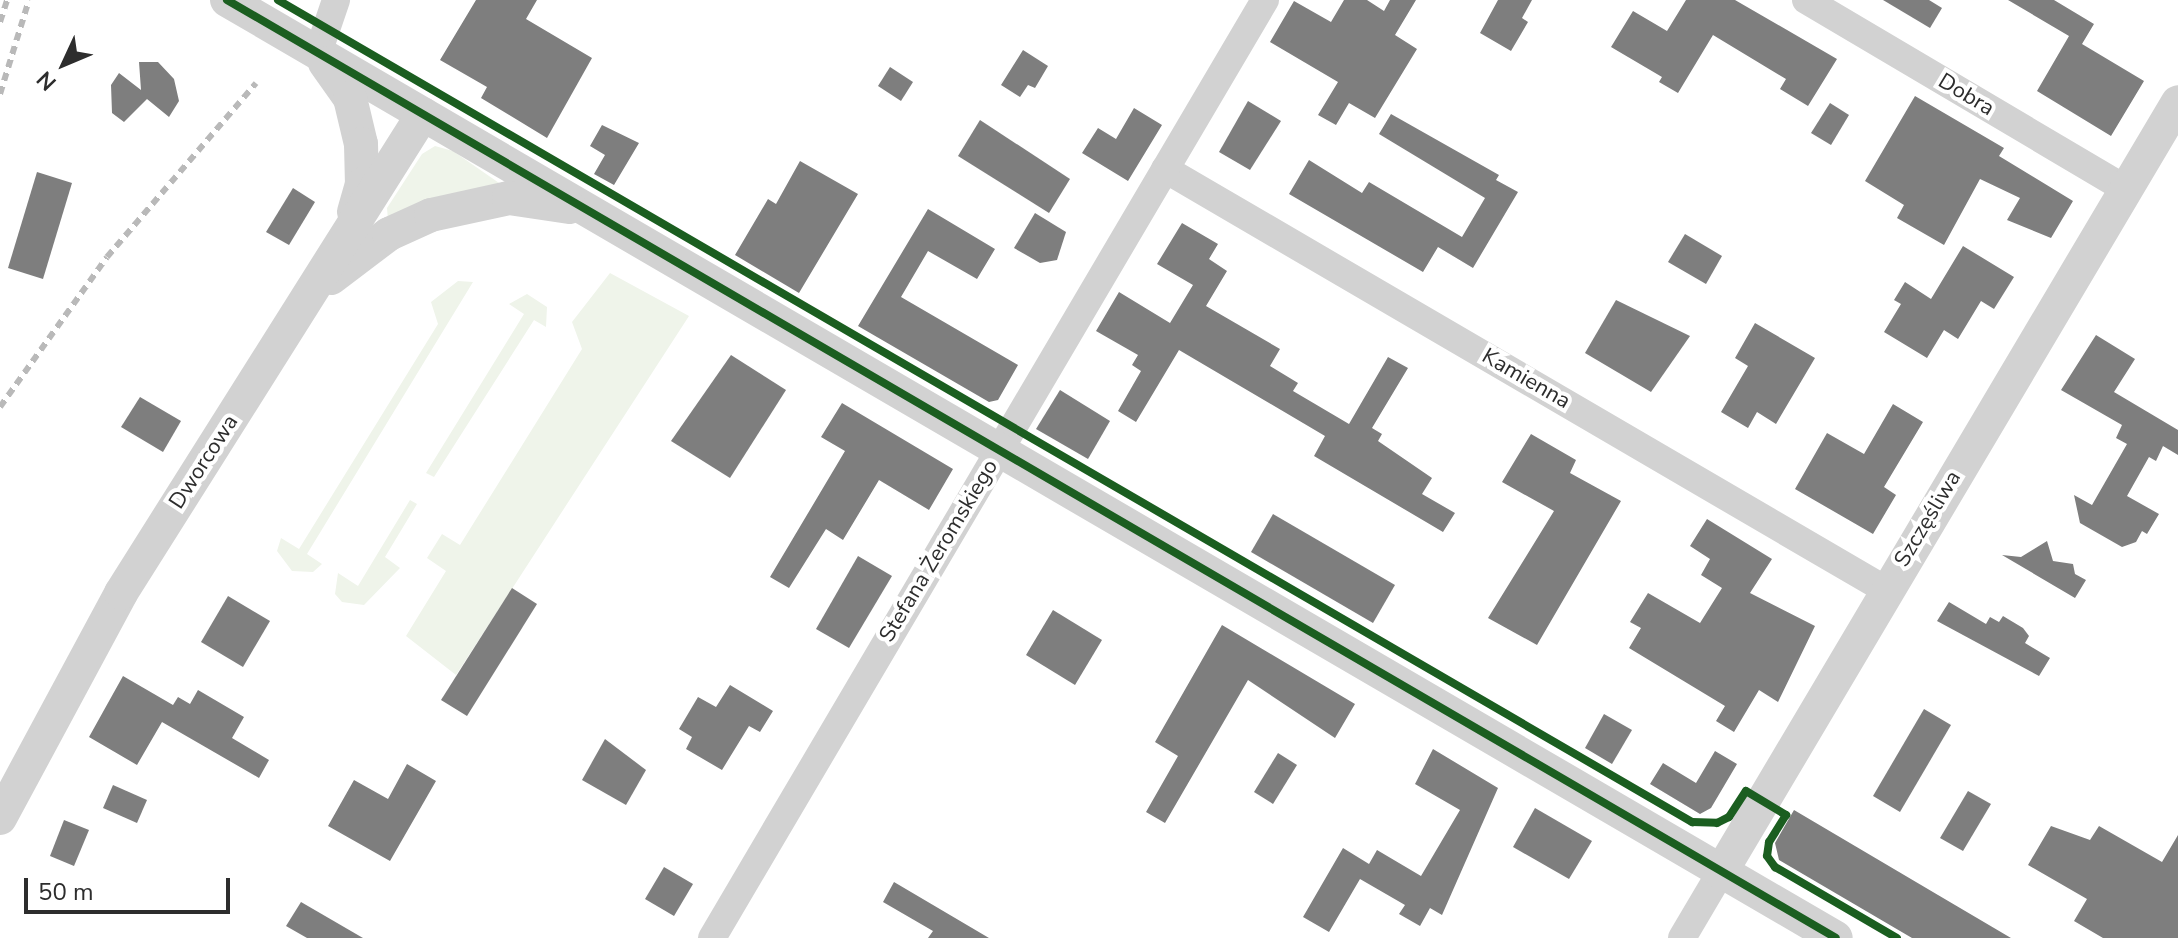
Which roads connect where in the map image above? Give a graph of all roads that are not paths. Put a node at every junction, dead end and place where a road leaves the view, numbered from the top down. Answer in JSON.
{"nodes":[{"id":1,"x":227,"y":0,"type":"edge"},
{"id":2,"x":336,"y":0,"type":"edge"},
{"id":3,"x":1265,"y":0,"type":"edge"},
{"id":4,"x":1806,"y":0,"type":"edge"},
{"id":5,"x":318,"y":53,"type":"junction"},
{"id":6,"x":2178,"y":102,"type":"edge"},
{"id":7,"x":423,"y":114,"type":"junction"},
{"id":8,"x":1165,"y":169,"type":"junction"},
{"id":9,"x":2126,"y":189,"type":"junction"},
{"id":10,"x":591,"y":211,"type":"junction"},
{"id":11,"x":348,"y":234,"type":"junction"},
{"id":12,"x":306,"y":299,"type":"junction"},
{"id":13,"x":999,"y":450,"type":"junction"},
{"id":14,"x":1886,"y":590,"type":"junction"},
{"id":15,"x":0,"y":818,"type":"edge"},
{"id":16,"x":1721,"y":872,"type":"junction"},
{"id":17,"x":712,"y":938,"type":"edge"},
{"id":18,"x":1682,"y":938,"type":"edge"},
{"id":19,"x":1836,"y":938,"type":"edge"}],
"edges":[{"from":1,"to":5,"type":"street"},
{"from":2,"to":5,"type":"street"},
{"from":3,"to":8,"type":"street","name":"Stefana Żeromskiego"},
{"from":4,"to":9,"type":"street","name":"Dobra"},
{"from":5,"to":7,"type":"street"},
{"from":5,"to":11,"type":"street"},
{"from":6,"to":9,"type":"street","name":"Szczęśliwa"},
{"from":7,"to":10,"type":"street"},
{"from":7,"to":11,"type":"street","name":"Dworcowa"},
{"from":8,"to":13,"type":"street","name":"Stefana Żeromskiego"},
{"from":8,"to":14,"type":"street","name":"Kamienna"},
{"from":9,"to":14,"type":"street","name":"Szczęśliwa"},
{"from":10,"to":12,"type":"street"},
{"from":10,"to":13,"type":"street"},
{"from":11,"to":12,"type":"street","name":"Dworcowa"},
{"from":12,"to":15,"type":"street","name":"Dworcowa"},
{"from":13,"to":16,"type":"street"},
{"from":13,"to":17,"type":"street","name":"Stefana Żeromskiego"},
{"from":14,"to":16,"type":"street","name":"Szczęśliwa"},
{"from":16,"to":18,"type":"street","name":"Szczęśliwa"},
{"from":16,"to":19,"type":"street"}]}
